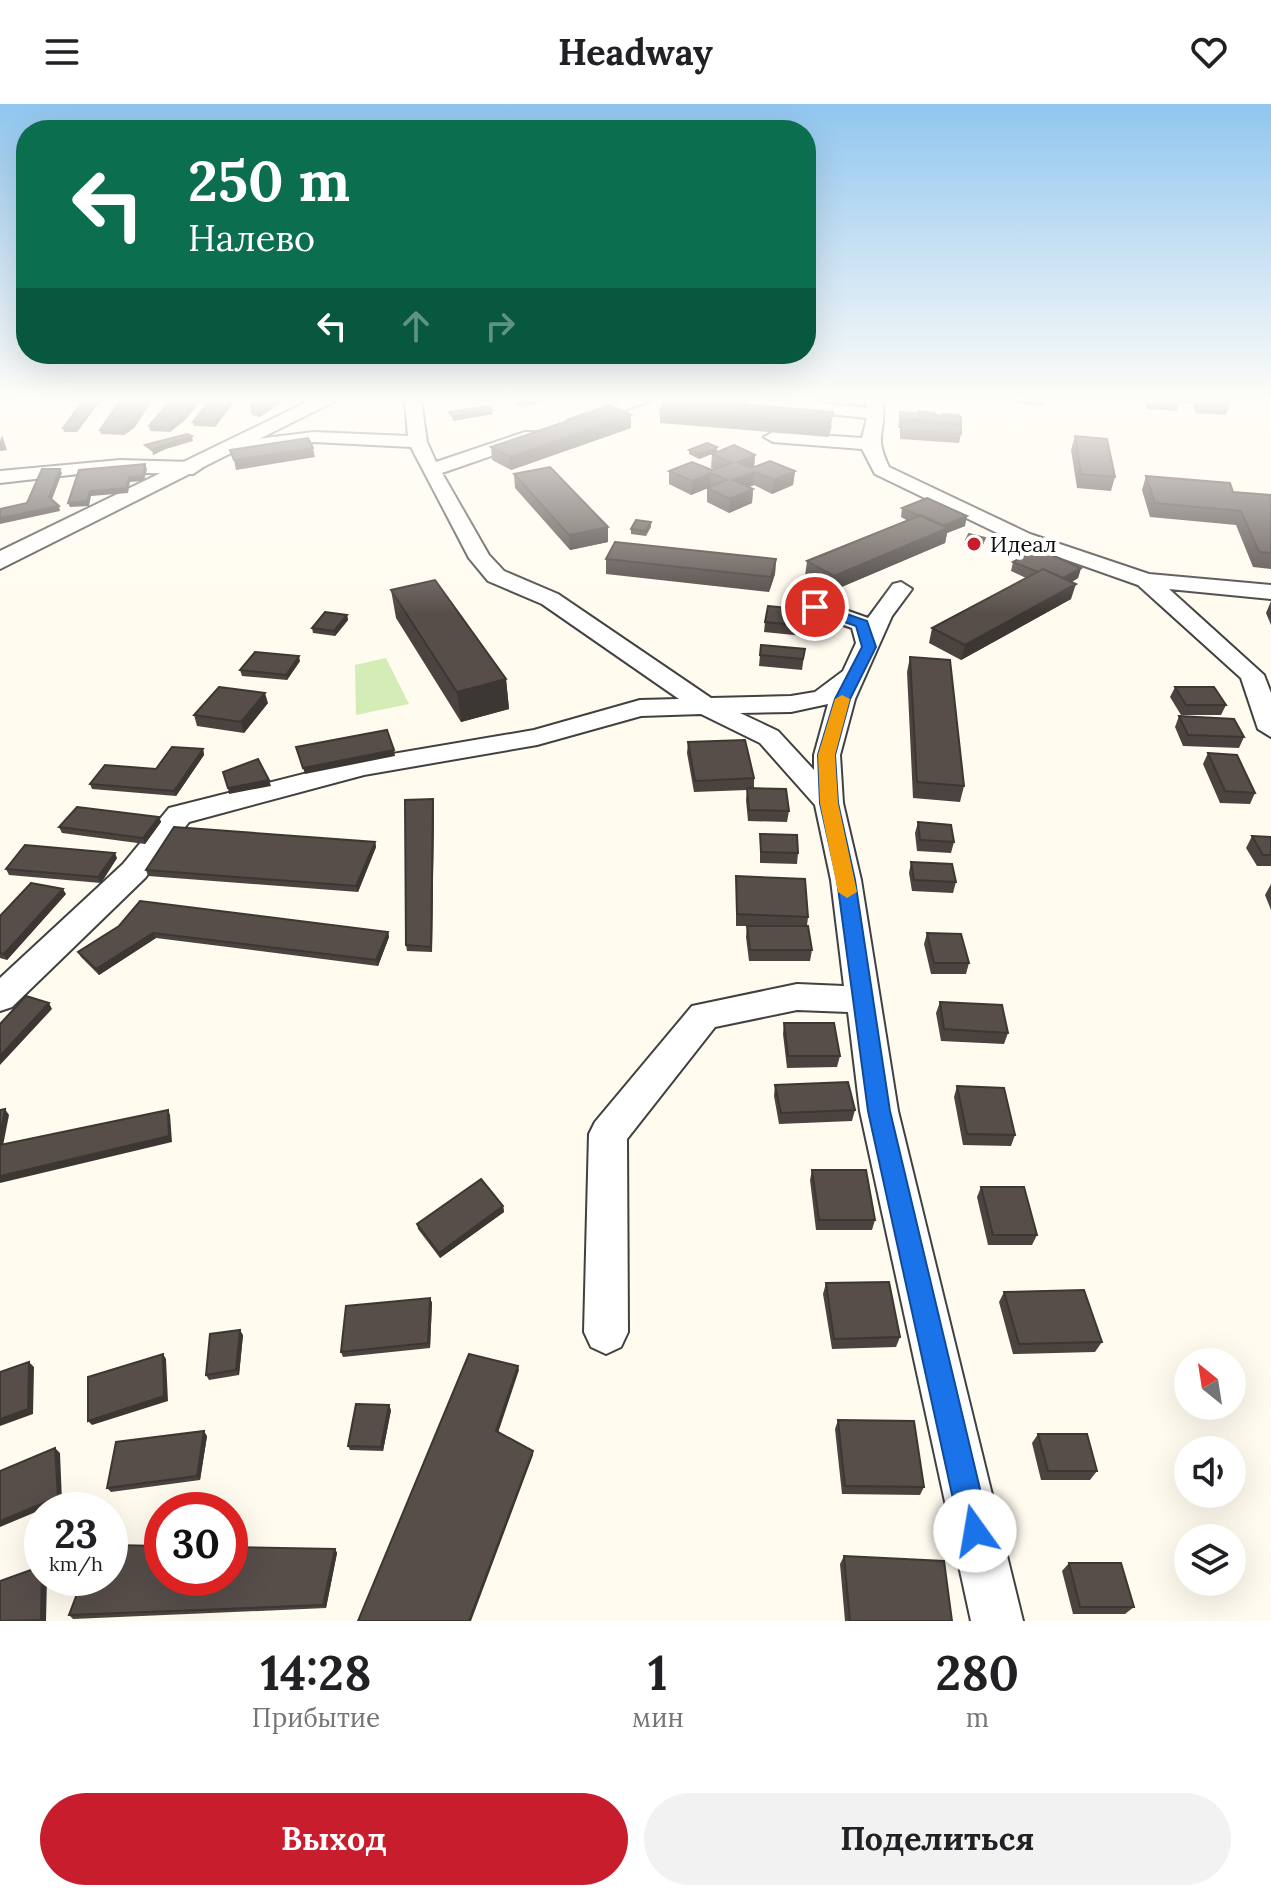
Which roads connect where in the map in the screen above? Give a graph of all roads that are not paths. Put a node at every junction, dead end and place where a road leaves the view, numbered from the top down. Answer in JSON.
{"nodes":[{"id":1,"x":30,"y":472,"type":"edge"},
{"id":2,"x":185,"y":472,"type":"edge"},
{"id":3,"x":432,"y":472,"type":"edge"},
{"id":4,"x":885,"y":472,"type":"edge"},
{"id":5,"x":0,"y":477,"type":"edge"},
{"id":6,"x":0,"y":561,"type":"edge"},
{"id":7,"x":1146,"y":580,"type":"junction"},
{"id":8,"x":901,"y":589,"type":"dead end"},
{"id":9,"x":1271,"y":592,"type":"edge"},
{"id":10,"x":815,"y":607,"type":"dead end"},
{"id":11,"x":869,"y":647,"type":"junction"},
{"id":12,"x":855,"y":674,"type":"junction"},
{"id":13,"x":707,"y":707,"type":"junction"},
{"id":14,"x":1271,"y":729,"type":"edge"},
{"id":15,"x":829,"y":803,"type":"junction"},
{"id":16,"x":0,"y":998,"type":"edge"},
{"id":17,"x":862,"y":1000,"type":"junction"},
{"id":18,"x":606,"y":1332,"type":"dead end"},
{"id":19,"x":997,"y":1621,"type":"edge"}],
"edges":[{"from":1,"to":5,"type":"street"},
{"from":2,"to":6,"type":"street"},
{"from":3,"to":13,"type":"street"},
{"from":4,"to":7,"type":"street"},
{"from":7,"to":9,"type":"street"},
{"from":7,"to":14,"type":"street"},
{"from":8,"to":11,"type":"street"},
{"from":10,"to":11,"type":"street"},
{"from":11,"to":12,"type":"street"},
{"from":12,"to":13,"type":"street"},
{"from":12,"to":15,"type":"street"},
{"from":13,"to":15,"type":"street"},
{"from":13,"to":16,"type":"street"},
{"from":15,"to":17,"type":"street"},
{"from":17,"to":18,"type":"street"},
{"from":17,"to":19,"type":"street"}]}
